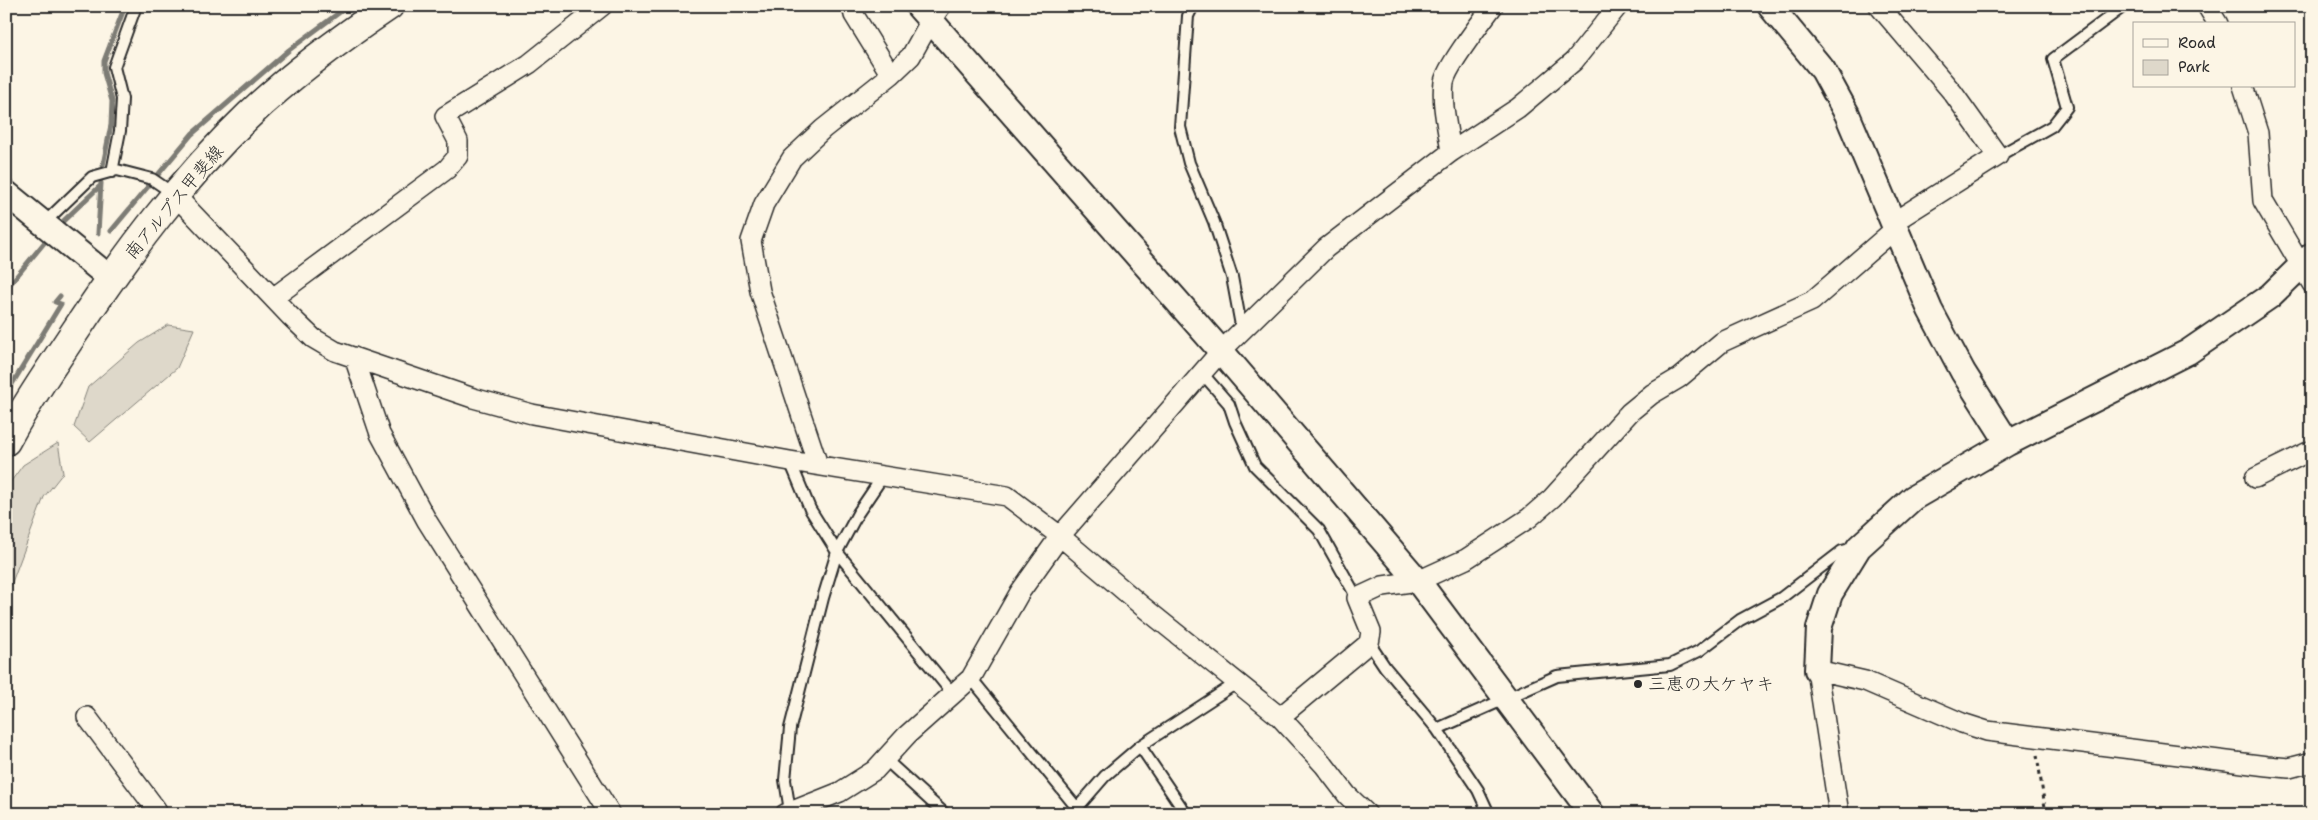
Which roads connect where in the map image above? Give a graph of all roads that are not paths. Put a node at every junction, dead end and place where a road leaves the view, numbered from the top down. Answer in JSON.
{"nodes":[{"id":1,"x":136,"y":6,"type":"edge"},
{"id":2,"x":389,"y":6,"type":"edge"},
{"id":3,"x":602,"y":6,"type":"edge"},
{"id":4,"x":852,"y":6,"type":"edge"},
{"id":5,"x":1193,"y":6,"type":"edge"},
{"id":6,"x":1493,"y":6,"type":"edge"},
{"id":7,"x":1618,"y":6,"type":"edge"},
{"id":8,"x":1770,"y":6,"type":"edge"},
{"id":9,"x":1879,"y":6,"type":"edge"},
{"id":10,"x":2124,"y":6,"type":"edge"},
{"id":11,"x":2207,"y":6,"type":"edge"},
{"id":12,"x":930,"y":11,"type":"edge"},
{"id":13,"x":2217,"y":22,"type":"edge"},
{"id":14,"x":892,"y":75,"type":"junction"},
{"id":15,"x":2245,"y":88,"type":"edge"},
{"id":16,"x":1451,"y":152,"type":"junction"},
{"id":17,"x":1998,"y":156,"type":"junction"},
{"id":18,"x":112,"y":172,"type":"junction"},
{"id":19,"x":6,"y":193,"type":"edge"},
{"id":20,"x":174,"y":195,"type":"junction"},
{"id":21,"x":43,"y":224,"type":"junction"},
{"id":22,"x":1893,"y":226,"type":"junction"},
{"id":23,"x":2308,"y":268,"type":"edge"},
{"id":24,"x":110,"y":278,"type":"junction"},
{"id":25,"x":273,"y":298,"type":"junction"},
{"id":26,"x":1242,"y":331,"type":"junction"},
{"id":27,"x":1221,"y":351,"type":"junction"},
{"id":28,"x":354,"y":357,"type":"junction"},
{"id":29,"x":1202,"y":373,"type":"junction"},
{"id":30,"x":6,"y":441,"type":"edge"},
{"id":31,"x":2008,"y":443,"type":"junction"},
{"id":32,"x":2312,"y":450,"type":"edge"},
{"id":33,"x":790,"y":461,"type":"junction"},
{"id":34,"x":818,"y":465,"type":"junction"},
{"id":35,"x":883,"y":476,"type":"junction"},
{"id":36,"x":2255,"y":478,"type":"dead end"},
{"id":37,"x":1060,"y":536,"type":"junction"},
{"id":38,"x":1859,"y":547,"type":"junction"},
{"id":39,"x":837,"y":552,"type":"junction"},
{"id":40,"x":1418,"y":581,"type":"junction"},
{"id":41,"x":1357,"y":598,"type":"junction"},
{"id":42,"x":1369,"y":643,"type":"junction"},
{"id":43,"x":1817,"y":670,"type":"junction"},
{"id":44,"x":971,"y":678,"type":"junction"},
{"id":45,"x":1238,"y":682,"type":"junction"},
{"id":46,"x":953,"y":694,"type":"junction"},
{"id":47,"x":1507,"y":698,"type":"junction"},
{"id":48,"x":87,"y":717,"type":"dead end"},
{"id":49,"x":1280,"y":717,"type":"junction"},
{"id":50,"x":1437,"y":729,"type":"junction"},
{"id":51,"x":1140,"y":746,"type":"junction"},
{"id":52,"x":885,"y":759,"type":"junction"},
{"id":53,"x":2312,"y":762,"type":"edge"},
{"id":54,"x":1075,"y":811,"type":"edge"},
{"id":55,"x":788,"y":812,"type":"edge"},
{"id":56,"x":149,"y":814,"type":"edge"},
{"id":57,"x":611,"y":814,"type":"edge"},
{"id":58,"x":945,"y":814,"type":"edge"},
{"id":59,"x":1186,"y":814,"type":"edge"},
{"id":60,"x":1367,"y":814,"type":"edge"},
{"id":61,"x":1489,"y":814,"type":"edge"},
{"id":62,"x":1592,"y":814,"type":"edge"},
{"id":63,"x":1839,"y":814,"type":"edge"}],
"edges":[{"from":1,"to":18,"type":"lane"},
{"from":2,"to":20,"type":"main road","name":"南アルプス甲斐線"},
{"from":3,"to":25,"type":"street"},
{"from":4,"to":14,"type":"street"},
{"from":5,"to":26,"type":"lane"},
{"from":6,"to":16,"type":"street"},
{"from":7,"to":16,"type":"street"},
{"from":8,"to":22,"type":"street"},
{"from":9,"to":17,"type":"street"},
{"from":10,"to":17,"type":"lane"},
{"from":11,"to":13,"type":"street"},
{"from":12,"to":14,"type":"street"},
{"from":12,"to":27,"type":"street"},
{"from":14,"to":34,"type":"street"},
{"from":15,"to":23,"type":"street"},
{"from":16,"to":26,"type":"street"},
{"from":17,"to":22,"type":"street"},
{"from":18,"to":20,"type":"lane"},
{"from":18,"to":21,"type":"lane"},
{"from":19,"to":21,"type":"street"},
{"from":20,"to":24,"type":"main road","name":"南アルプス甲斐線"},
{"from":20,"to":25,"type":"street"},
{"from":21,"to":24,"type":"street"},
{"from":22,"to":31,"type":"street"},
{"from":22,"to":40,"type":"street"},
{"from":23,"to":31,"type":"street"},
{"from":24,"to":30,"type":"main road","name":"南アルプス甲斐線"},
{"from":25,"to":28,"type":"street"},
{"from":26,"to":27,"type":"street"},
{"from":27,"to":29,"type":"street"},
{"from":27,"to":40,"type":"street"},
{"from":28,"to":33,"type":"street"},
{"from":28,"to":57,"type":"street"},
{"from":29,"to":37,"type":"street"},
{"from":29,"to":41,"type":"lane"},
{"from":31,"to":38,"type":"street"},
{"from":32,"to":36,"type":"street"},
{"from":33,"to":34,"type":"street"},
{"from":33,"to":39,"type":"lane"},
{"from":34,"to":35,"type":"street"},
{"from":35,"to":37,"type":"street"},
{"from":35,"to":39,"type":"lane"},
{"from":37,"to":44,"type":"street"},
{"from":37,"to":45,"type":"street"},
{"from":38,"to":43,"type":"street"},
{"from":38,"to":47,"type":"lane"},
{"from":39,"to":46,"type":"lane"},
{"from":39,"to":55,"type":"lane"},
{"from":40,"to":41,"type":"street"},
{"from":40,"to":47,"type":"street"},
{"from":41,"to":42,"type":"street"},
{"from":42,"to":49,"type":"street"},
{"from":42,"to":50,"type":"lane"},
{"from":43,"to":53,"type":"street"},
{"from":43,"to":63,"type":"street"},
{"from":44,"to":46,"type":"street"},
{"from":44,"to":54,"type":"lane"},
{"from":45,"to":49,"type":"street"},
{"from":45,"to":51,"type":"lane"},
{"from":46,"to":52,"type":"street"},
{"from":47,"to":50,"type":"lane"},
{"from":47,"to":62,"type":"street"},
{"from":48,"to":56,"type":"street"},
{"from":49,"to":60,"type":"street"},
{"from":50,"to":61,"type":"lane"},
{"from":51,"to":54,"type":"lane"},
{"from":51,"to":59,"type":"lane"},
{"from":52,"to":55,"type":"street"},
{"from":52,"to":58,"type":"lane"}]}
